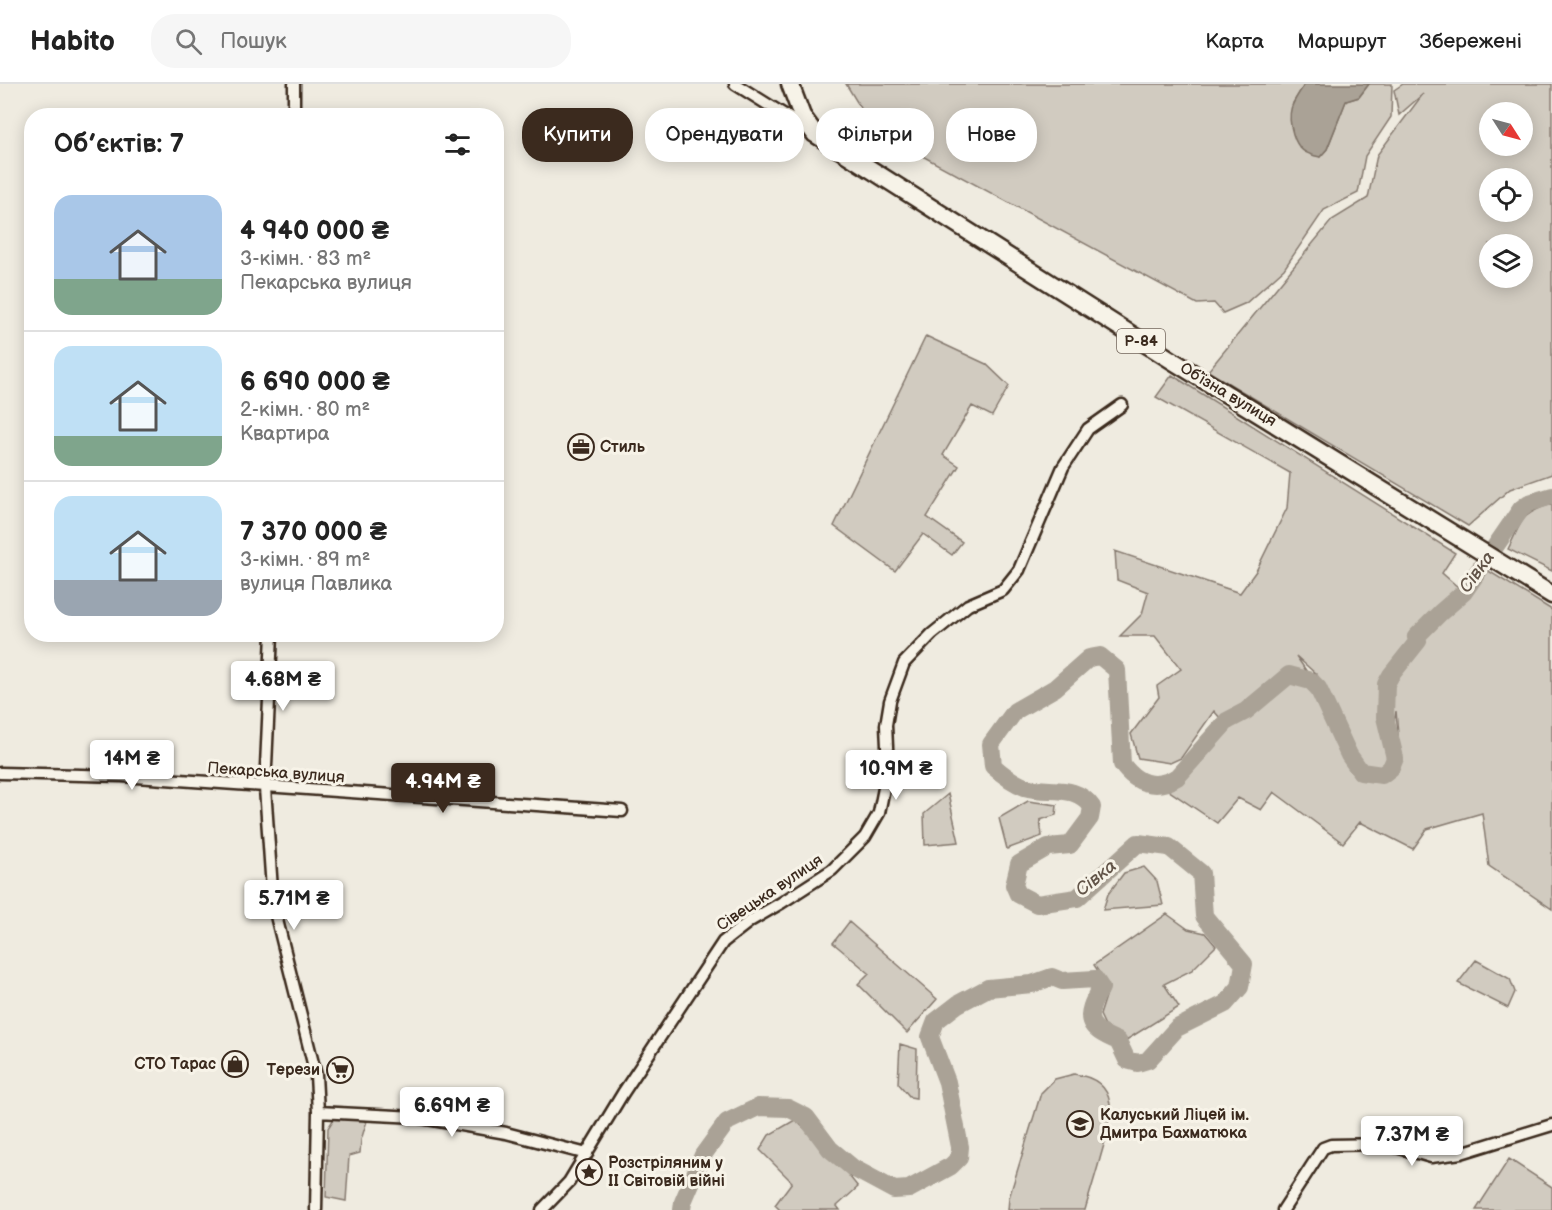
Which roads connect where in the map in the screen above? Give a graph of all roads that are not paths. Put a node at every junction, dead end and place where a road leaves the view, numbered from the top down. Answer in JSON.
{"nodes":[{"id":1,"x":294,"y":84,"type":"edge"},
{"id":2,"x":735,"y":84,"type":"edge"},
{"id":3,"x":790,"y":84,"type":"edge"},
{"id":4,"x":294,"y":108,"type":"edge"},
{"id":5,"x":815,"y":134,"type":"junction"},
{"id":6,"x":1122,"y":405,"type":"dead end"},
{"id":7,"x":1552,"y":595,"type":"edge"},
{"id":8,"x":272,"y":642,"type":"edge"},
{"id":9,"x":0,"y":773,"type":"edge"},
{"id":10,"x":265,"y":788,"type":"junction"},
{"id":11,"x":622,"y":811,"type":"dead end"},
{"id":12,"x":318,"y":1112,"type":"junction"},
{"id":13,"x":1552,"y":1125,"type":"edge"},
{"id":14,"x":587,"y":1154,"type":"junction"},
{"id":15,"x":315,"y":1210,"type":"edge"},
{"id":16,"x":542,"y":1210,"type":"edge"},
{"id":17,"x":1283,"y":1210,"type":"edge"}],
"edges":[{"from":1,"to":4,"type":"street"},
{"from":2,"to":5,"type":"street","name":"Обʼїзна вулиця"},
{"from":3,"to":5,"type":"main road","name":"Обʼїзна вулиця","number":"Р-84"},
{"from":5,"to":7,"type":"main road","name":"Обʼїзна вулиця","number":"Р-84"},
{"from":6,"to":14,"type":"street","name":"Сівецька вулиця"},
{"from":8,"to":10,"type":"street"},
{"from":9,"to":10,"type":"street","name":"Пекарська вулиця"},
{"from":10,"to":11,"type":"street","name":"Пекарська вулиця"},
{"from":10,"to":12,"type":"street"},
{"from":12,"to":14,"type":"street"},
{"from":12,"to":15,"type":"street"},
{"from":13,"to":17,"type":"street"},
{"from":14,"to":16,"type":"street","name":"Сівецька вулиця"}]}
